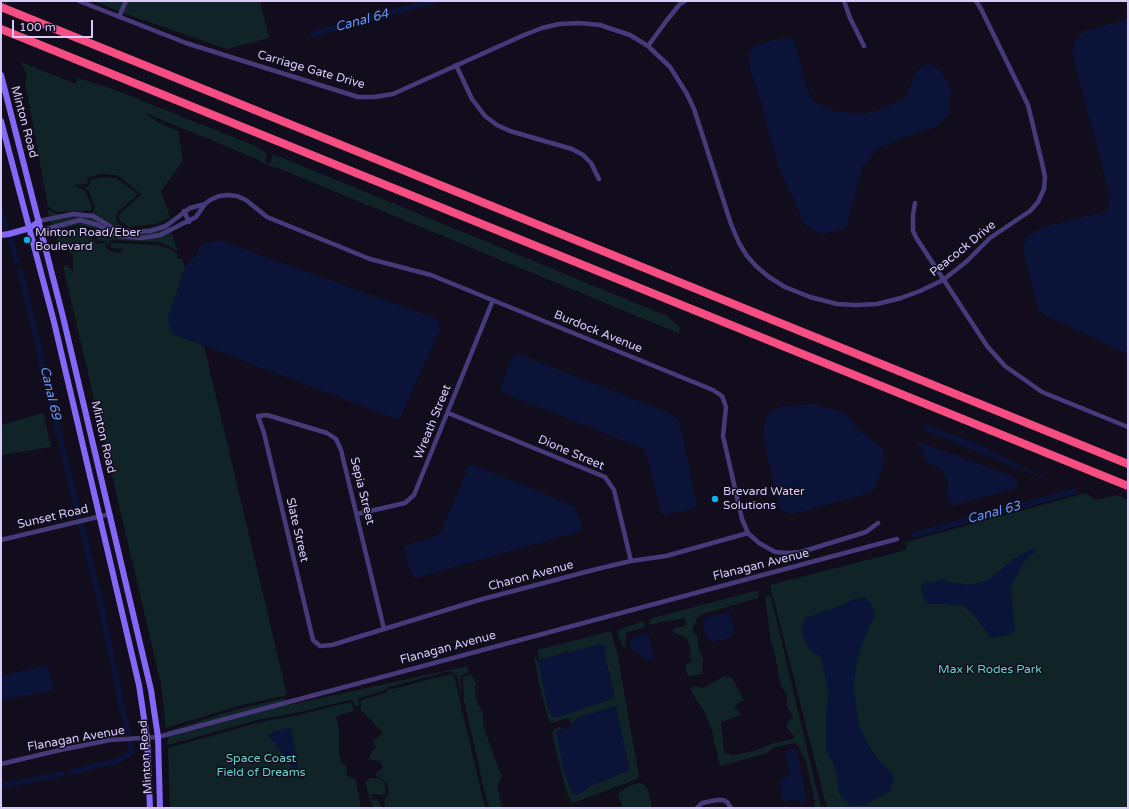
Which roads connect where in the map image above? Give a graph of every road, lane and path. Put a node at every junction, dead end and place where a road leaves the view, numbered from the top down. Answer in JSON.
{"nodes":[{"id":1,"x":80,"y":1,"type":"edge"},
{"id":2,"x":126,"y":1,"type":"edge"},
{"id":3,"x":685,"y":1,"type":"edge"},
{"id":4,"x":844,"y":1,"type":"edge"},
{"id":5,"x":976,"y":1,"type":"edge"},
{"id":6,"x":1,"y":7,"type":"edge"},
{"id":7,"x":119,"y":17,"type":"junction"},
{"id":8,"x":1,"y":29,"type":"edge"},
{"id":9,"x":648,"y":46,"type":"junction"},
{"id":10,"x":864,"y":46,"type":"dead end"},
{"id":11,"x":456,"y":65,"type":"junction"},
{"id":12,"x":1,"y":75,"type":"edge"},
{"id":13,"x":1,"y":121,"type":"edge"},
{"id":14,"x":599,"y":179,"type":"dead end"},
{"id":15,"x":915,"y":203,"type":"dead end"},
{"id":16,"x":205,"y":204,"type":"junction"},
{"id":17,"x":184,"y":211,"type":"junction"},
{"id":18,"x":39,"y":221,"type":"junction"},
{"id":19,"x":189,"y":222,"type":"junction"},
{"id":20,"x":99,"y":223,"type":"junction"},
{"id":21,"x":168,"y":224,"type":"junction"},
{"id":22,"x":30,"y":228,"type":"junction"},
{"id":23,"x":42,"y":230,"type":"junction"},
{"id":24,"x":173,"y":230,"type":"junction"},
{"id":25,"x":142,"y":232,"type":"junction"},
{"id":26,"x":1,"y":235,"type":"edge"},
{"id":27,"x":142,"y":238,"type":"junction"},
{"id":28,"x":943,"y":280,"type":"junction"},
{"id":29,"x":493,"y":300,"type":"junction"},
{"id":30,"x":448,"y":413,"type":"junction"},
{"id":31,"x":258,"y":416,"type":"joint"},
{"id":32,"x":1128,"y":427,"type":"edge"},
{"id":33,"x":1128,"y":464,"type":"edge"},
{"id":34,"x":1128,"y":486,"type":"edge"},
{"id":35,"x":110,"y":514,"type":"junction"},
{"id":36,"x":357,"y":514,"type":"junction"},
{"id":37,"x":100,"y":516,"type":"junction"},
{"id":38,"x":878,"y":524,"type":"dead end"},
{"id":39,"x":748,"y":533,"type":"junction"},
{"id":40,"x":897,"y":539,"type":"dead end"},
{"id":41,"x":1,"y":540,"type":"edge"},
{"id":42,"x":631,"y":561,"type":"junction"},
{"id":43,"x":384,"y":629,"type":"junction"},
{"id":44,"x":320,"y":646,"type":"joint"},
{"id":45,"x":158,"y":737,"type":"junction"},
{"id":46,"x":147,"y":738,"type":"junction"},
{"id":47,"x":1,"y":764,"type":"edge"},
{"id":48,"x":150,"y":808,"type":"edge"},
{"id":49,"x":160,"y":808,"type":"edge"},
{"id":50,"x":697,"y":808,"type":"edge"},
{"id":51,"x":731,"y":808,"type":"edge"}],
"edges":[{"from":1,"to":7,"type":"street","name":"Carriage Gate Drive"},
{"from":2,"to":7,"type":"street"},
{"from":3,"to":9,"type":"street"},
{"from":4,"to":10,"type":"street"},
{"from":5,"to":28,"type":"street","name":"Peacock Drive"},
{"from":6,"to":33,"type":"highway"},
{"from":7,"to":11,"type":"street","name":"Carriage Gate Drive"},
{"from":8,"to":34,"type":"highway"},
{"from":9,"to":11,"type":"street","name":"Carriage Gate Drive"},
{"from":9,"to":28,"type":"street","name":"Peacock Drive"},
{"from":11,"to":14,"type":"street"},
{"from":12,"to":18,"type":"main road","name":"Minton Road"},
{"from":13,"to":22,"type":"main road","name":"Minton Road"},
{"from":15,"to":28,"type":"street"},
{"from":16,"to":17,"type":"street","name":"Burdock Avenue"},
{"from":16,"to":19,"type":"street","name":"Burdock Avenue"},
{"from":16,"to":29,"type":"street","name":"Burdock Avenue"},
{"from":17,"to":19,"type":"street"},
{"from":17,"to":21,"type":"street","name":"Burdock Avenue"},
{"from":18,"to":20,"type":"street","name":"Burdock Avenue"},
{"from":18,"to":22,"type":"main road"},
{"from":18,"to":23,"type":"main road","name":"Minton Road"},
{"from":19,"to":24,"type":"street","name":"Burdock Avenue"},
{"from":20,"to":23,"type":"street","name":"Burdock Avenue"},
{"from":20,"to":25,"type":"street","name":"Burdock Avenue"},
{"from":20,"to":27,"type":"street","name":"Burdock Avenue"},
{"from":21,"to":24,"type":"street"},
{"from":21,"to":25,"type":"street","name":"Burdock Avenue"},
{"from":22,"to":23,"type":"main road"},
{"from":22,"to":26,"type":"main road"},
{"from":22,"to":37,"type":"main road","name":"Minton Road"},
{"from":23,"to":35,"type":"main road","name":"Minton Road"},
{"from":24,"to":27,"type":"street","name":"Burdock Avenue"},
{"from":25,"to":27,"type":"street"},
{"from":28,"to":32,"type":"street"},
{"from":29,"to":30,"type":"street","name":"Wreath Street"},
{"from":29,"to":39,"type":"street","name":"Burdock Avenue"},
{"from":30,"to":36,"type":"street","name":"Wreath Street"},
{"from":30,"to":42,"type":"street","name":"Dione Street"},
{"from":31,"to":36,"type":"street","name":"Sepia Street"},
{"from":31,"to":44,"type":"street","name":"Slate Street"},
{"from":35,"to":37,"type":"street","name":"Sunset Road"},
{"from":35,"to":45,"type":"main road","name":"Minton Road"},
{"from":36,"to":43,"type":"street","name":"Sepia Street"},
{"from":37,"to":41,"type":"street","name":"Sunset Road"},
{"from":37,"to":46,"type":"main road","name":"Minton Road"},
{"from":38,"to":39,"type":"street","name":"Burdock Avenue"},
{"from":39,"to":42,"type":"street","name":"Charon Avenue"},
{"from":40,"to":45,"type":"street","name":"Flanagan Avenue"},
{"from":42,"to":43,"type":"street","name":"Charon Avenue"},
{"from":43,"to":44,"type":"street","name":"Charon Avenue"},
{"from":45,"to":46,"type":"street","name":"Flanagan Avenue"},
{"from":45,"to":49,"type":"main road","name":"Minton Road"},
{"from":46,"to":47,"type":"street","name":"Flanagan Avenue"},
{"from":46,"to":48,"type":"main road","name":"Minton Road"},
{"from":50,"to":51,"type":"street"}]}
